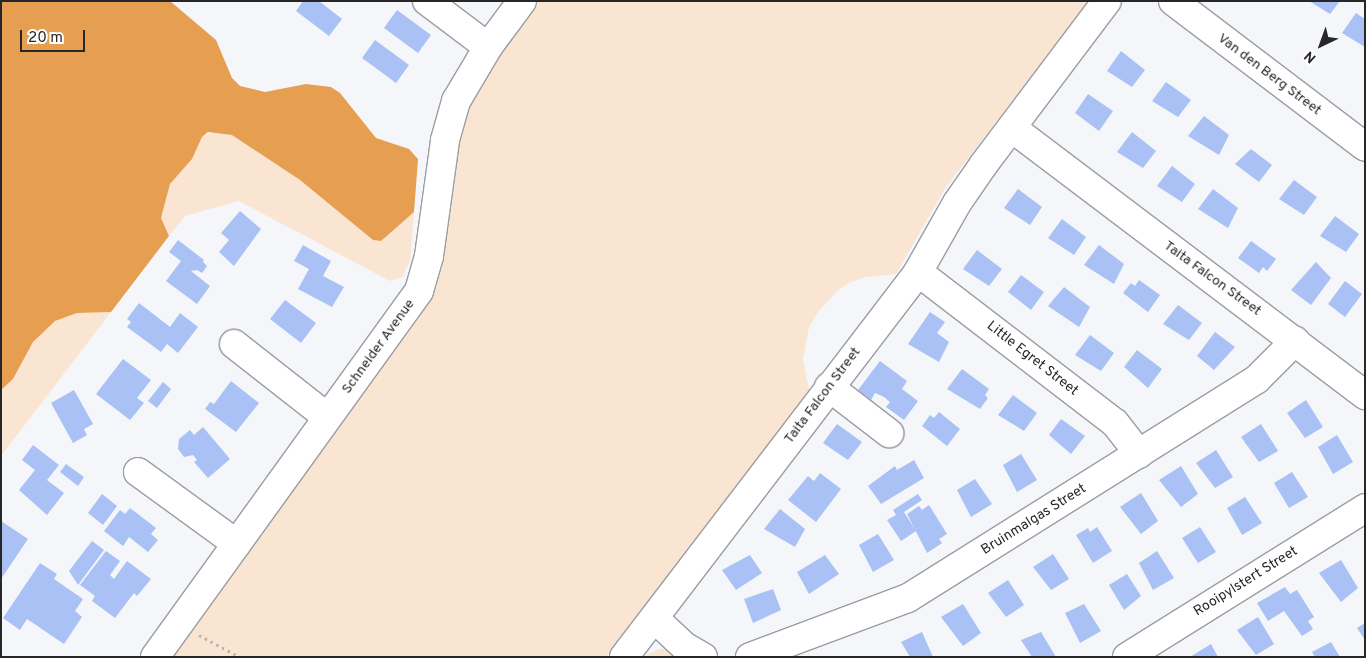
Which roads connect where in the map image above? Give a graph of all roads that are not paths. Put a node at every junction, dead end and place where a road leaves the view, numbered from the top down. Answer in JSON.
{"nodes":[{"id":1,"x":426,"y":1,"type":"edge"},
{"id":2,"x":522,"y":1,"type":"edge"},
{"id":3,"x":1107,"y":1,"type":"edge"},
{"id":4,"x":1173,"y":1,"type":"edge"},
{"id":5,"x":488,"y":47,"type":"junction"},
{"id":6,"x":1012,"y":128,"type":"junction"},
{"id":7,"x":1365,"y":147,"type":"edge"},
{"id":8,"x":918,"y":272,"type":"junction"},
{"id":9,"x":1295,"y":341,"type":"junction"},
{"id":10,"x":234,"y":344,"type":"dead end"},
{"id":11,"x":829,"y":387,"type":"junction"},
{"id":12,"x":1365,"y":395,"type":"edge"},
{"id":13,"x":327,"y":417,"type":"junction"},
{"id":14,"x":889,"y":433,"type":"dead end"},
{"id":15,"x":1139,"y":454,"type":"junction"},
{"id":16,"x":138,"y":472,"type":"dead end"},
{"id":17,"x":1365,"y":508,"type":"edge"},
{"id":18,"x":238,"y":544,"type":"junction"},
{"id":19,"x":654,"y":618,"type":"junction"},
{"id":20,"x":155,"y":657,"type":"edge"},
{"id":21,"x":624,"y":657,"type":"edge"},
{"id":22,"x":703,"y":657,"type":"edge"},
{"id":23,"x":750,"y":657,"type":"edge"},
{"id":24,"x":1127,"y":657,"type":"edge"}],
"edges":[{"from":1,"to":5,"type":"street"},
{"from":2,"to":5,"type":"street","name":"Schneider Avenue"},
{"from":3,"to":6,"type":"street","name":"Taita Falcon Street"},
{"from":4,"to":7,"type":"street","name":"Van den Berg Street"},
{"from":5,"to":13,"type":"street","name":"Schneider Avenue"},
{"from":6,"to":8,"type":"street","name":"Taita Falcon Street"},
{"from":6,"to":9,"type":"street","name":"Taita Falcon Street"},
{"from":8,"to":11,"type":"street","name":"Taita Falcon Street"},
{"from":8,"to":15,"type":"street","name":"Little Egret Street"},
{"from":9,"to":12,"type":"street","name":"Taita Falcon Street"},
{"from":9,"to":15,"type":"street","name":"Bruinmalgas Street"},
{"from":10,"to":13,"type":"street"},
{"from":11,"to":14,"type":"street"},
{"from":11,"to":19,"type":"street","name":"Taita Falcon Street"},
{"from":13,"to":18,"type":"street","name":"Schneider Avenue"},
{"from":15,"to":23,"type":"street","name":"Bruinmalgas Street"},
{"from":16,"to":18,"type":"street"},
{"from":17,"to":24,"type":"street","name":"Rooipylstert Street"},
{"from":18,"to":20,"type":"street","name":"Schneider Avenue"},
{"from":19,"to":21,"type":"street","name":"Taita Falcon Street"},
{"from":19,"to":22,"type":"street"}]}
